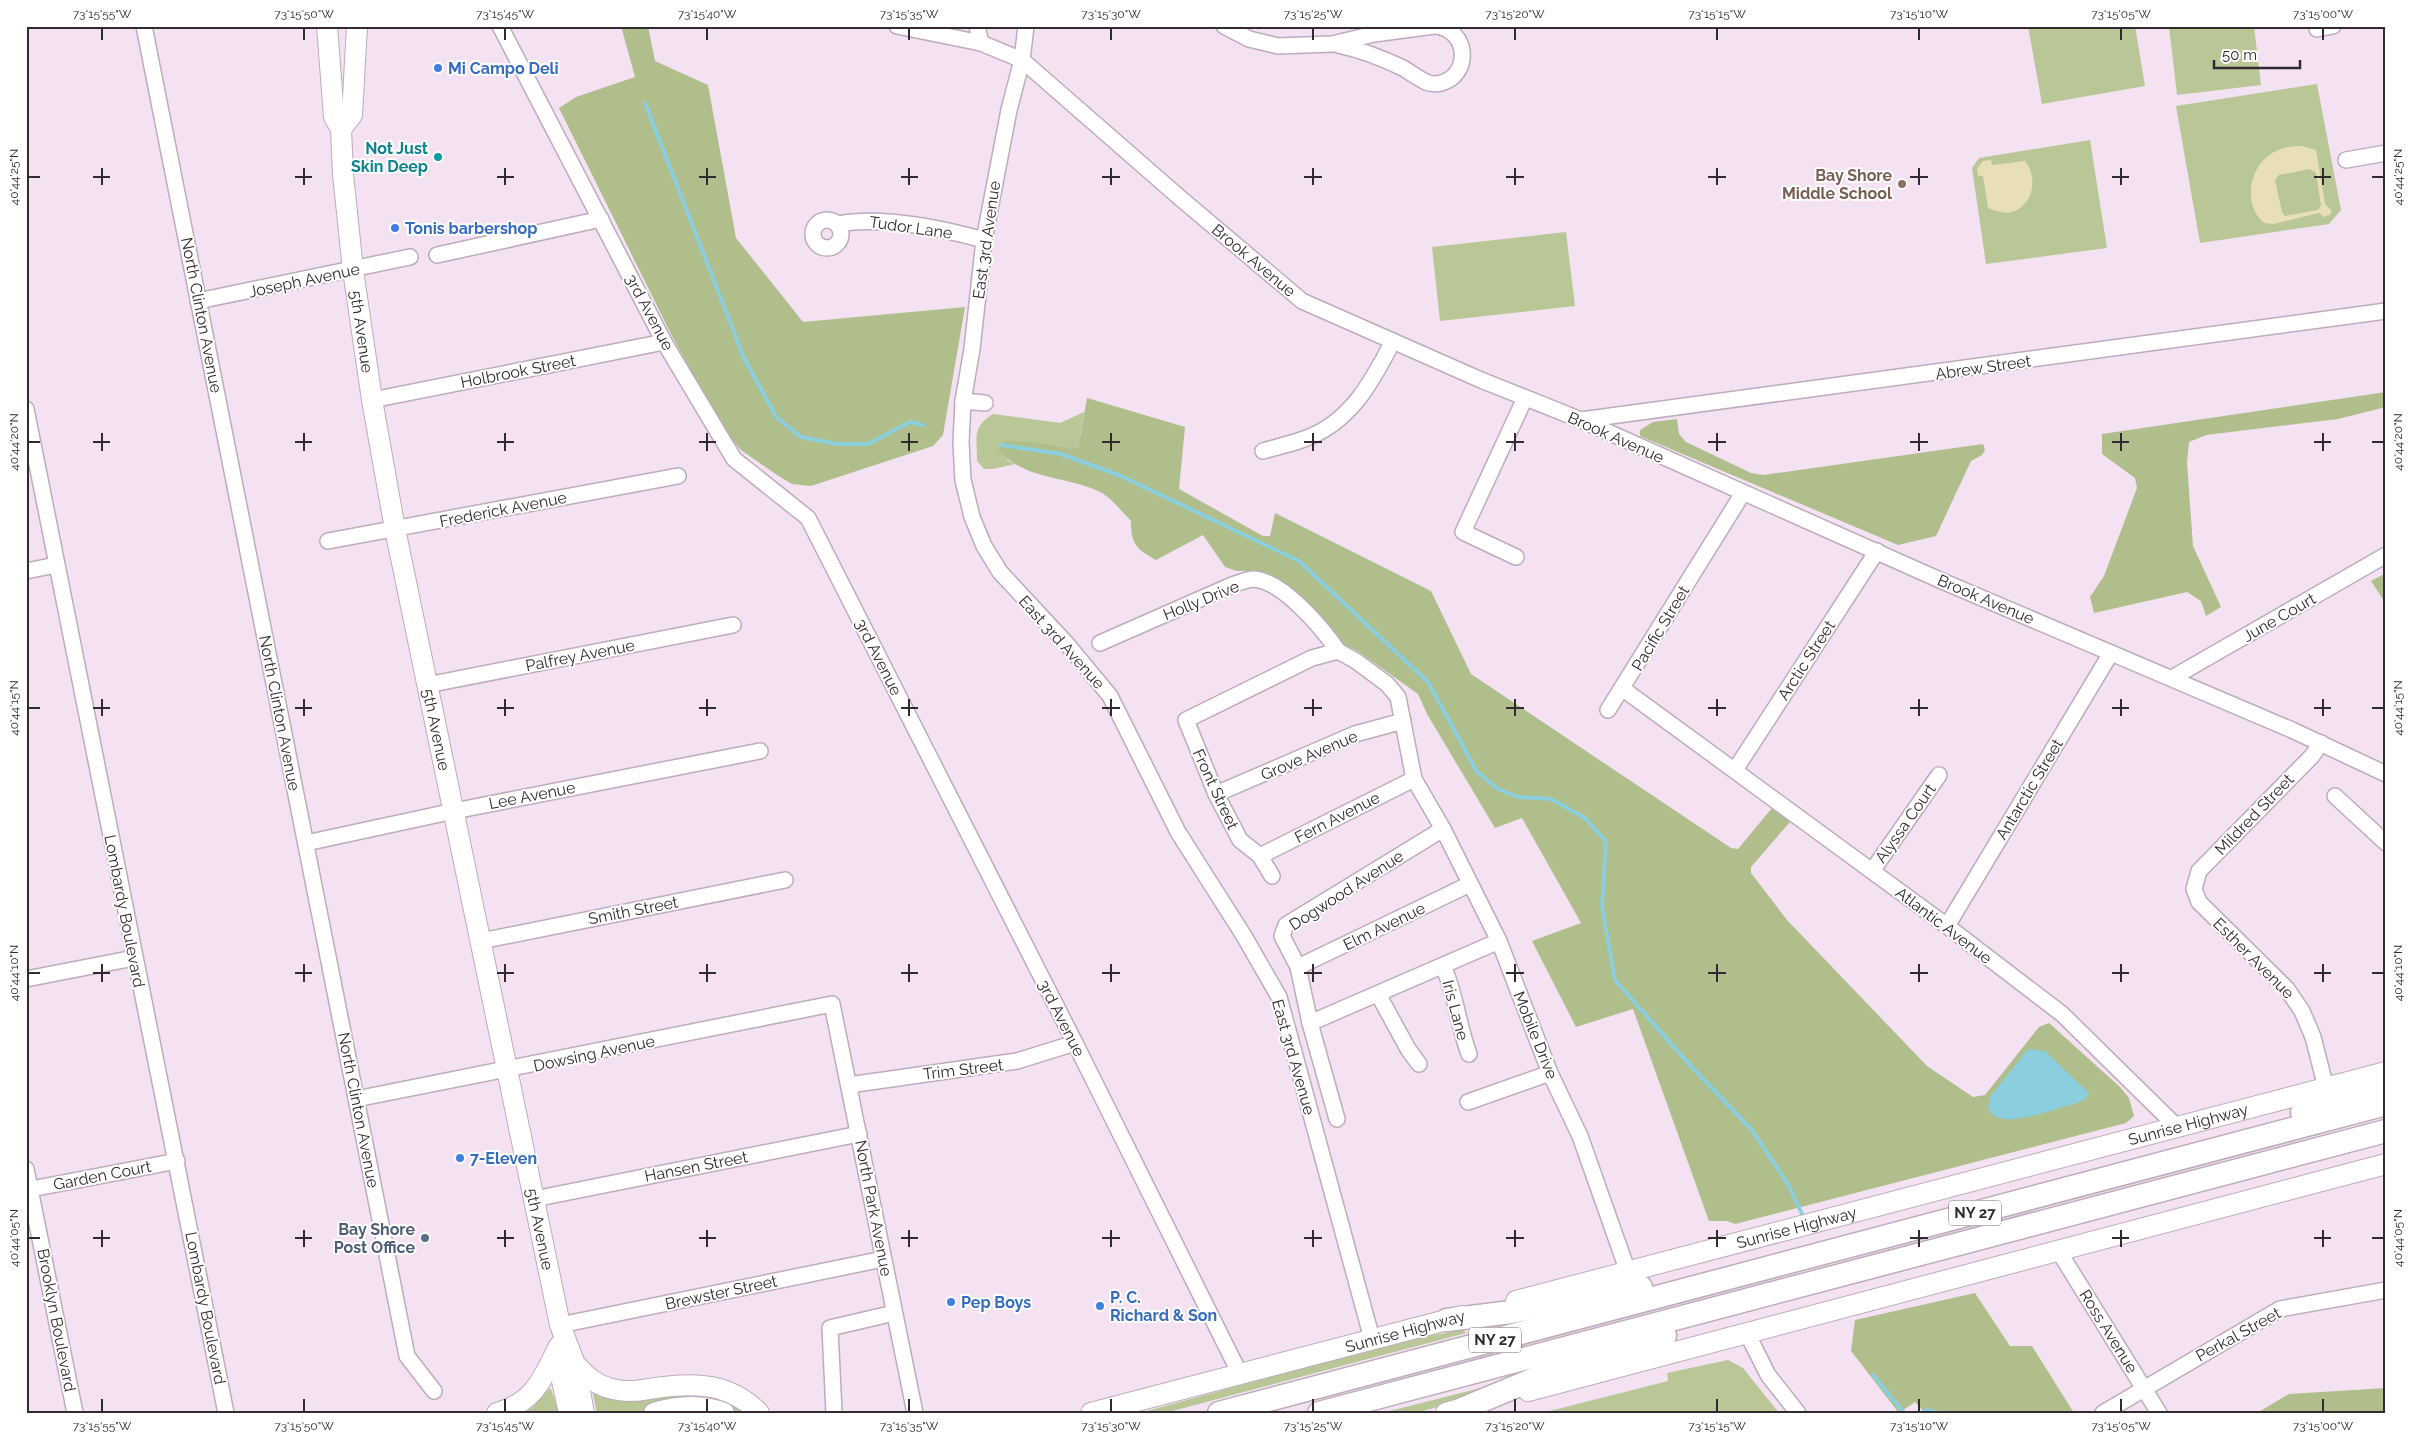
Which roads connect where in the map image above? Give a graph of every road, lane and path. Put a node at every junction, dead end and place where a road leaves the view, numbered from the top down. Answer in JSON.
{"nodes":[{"id":1,"x":144,"y":26,"type":"edge"},
{"id":2,"x":327,"y":26,"type":"edge"},
{"id":3,"x":357,"y":26,"type":"edge"},
{"id":4,"x":500,"y":26,"type":"edge"},
{"id":5,"x":897,"y":26,"type":"edge"},
{"id":6,"x":977,"y":26,"type":"edge"},
{"id":7,"x":1026,"y":26,"type":"edge"},
{"id":8,"x":1224,"y":26,"type":"edge"},
{"id":9,"x":1436,"y":26,"type":"edge"},
{"id":10,"x":2333,"y":26,"type":"edge"},
{"id":11,"x":2317,"y":29,"type":"dead end"},
{"id":12,"x":980,"y":43,"type":"junction"},
{"id":13,"x":1332,"y":44,"type":"junction"},
{"id":14,"x":1022,"y":60,"type":"junction"},
{"id":15,"x":342,"y":129,"type":"junction"},
{"id":16,"x":2386,"y":153,"type":"edge"},
{"id":17,"x":2346,"y":160,"type":"dead end"},
{"id":18,"x":601,"y":219,"type":"junction"},
{"id":19,"x":838,"y":224,"type":"dead end"},
{"id":20,"x":984,"y":240,"type":"junction"},
{"id":21,"x":437,"y":255,"type":"dead end"},
{"id":22,"x":410,"y":258,"type":"dead end"},
{"id":23,"x":353,"y":270,"type":"junction"},
{"id":24,"x":198,"y":301,"type":"junction"},
{"id":25,"x":2386,"y":311,"type":"edge"},
{"id":26,"x":1393,"y":341,"type":"junction"},
{"id":27,"x":664,"y":342,"type":"junction"},
{"id":28,"x":1525,"y":398,"type":"junction"},
{"id":29,"x":372,"y":400,"type":"junction"},
{"id":30,"x":963,"y":401,"type":"junction"},
{"id":31,"x":985,"y":404,"type":"dead end"},
{"id":32,"x":26,"y":410,"type":"edge"},
{"id":33,"x":1581,"y":420,"type":"junction"},
{"id":34,"x":1263,"y":451,"type":"dead end"},
{"id":35,"x":678,"y":476,"type":"dead end"},
{"id":36,"x":1743,"y":492,"type":"junction"},
{"id":37,"x":395,"y":529,"type":"junction"},
{"id":38,"x":328,"y":541,"type":"dead end"},
{"id":39,"x":1877,"y":551,"type":"junction"},
{"id":40,"x":2386,"y":555,"type":"edge"},
{"id":41,"x":1516,"y":557,"type":"dead end"},
{"id":42,"x":56,"y":565,"type":"junction"},
{"id":43,"x":26,"y":571,"type":"edge"},
{"id":44,"x":733,"y":625,"type":"dead end"},
{"id":45,"x":1100,"y":643,"type":"dead end"},
{"id":46,"x":1338,"y":651,"type":"junction"},
{"id":47,"x":2111,"y":653,"type":"junction"},
{"id":48,"x":2172,"y":678,"type":"junction"},
{"id":49,"x":427,"y":685,"type":"junction"},
{"id":50,"x":1623,"y":689,"type":"junction"},
{"id":51,"x":1608,"y":710,"type":"dead end"},
{"id":52,"x":1403,"y":721,"type":"junction"},
{"id":53,"x":1695,"y":741,"type":"joint"},
{"id":54,"x":2321,"y":743,"type":"junction"},
{"id":55,"x":760,"y":751,"type":"dead end"},
{"id":56,"x":1735,"y":770,"type":"junction"},
{"id":57,"x":2386,"y":774,"type":"edge"},
{"id":58,"x":1939,"y":775,"type":"dead end"},
{"id":59,"x":1414,"y":779,"type":"junction"},
{"id":60,"x":1216,"y":794,"type":"junction"},
{"id":61,"x":2335,"y":796,"type":"dead end"},
{"id":62,"x":454,"y":810,"type":"junction"},
{"id":63,"x":1443,"y":829,"type":"junction"},
{"id":64,"x":2384,"y":837,"type":"edge"},
{"id":65,"x":306,"y":843,"type":"junction"},
{"id":66,"x":1260,"y":856,"type":"junction"},
{"id":67,"x":1872,"y":871,"type":"junction"},
{"id":68,"x":1272,"y":876,"type":"dead end"},
{"id":69,"x":785,"y":880,"type":"dead end"},
{"id":70,"x":1470,"y":884,"type":"junction"},
{"id":71,"x":2194,"y":889,"type":"joint"},
{"id":72,"x":1946,"y":926,"type":"junction"},
{"id":73,"x":481,"y":942,"type":"junction"},
{"id":74,"x":1499,"y":942,"type":"junction"},
{"id":75,"x":134,"y":958,"type":"junction"},
{"id":76,"x":1443,"y":966,"type":"junction"},
{"id":77,"x":1298,"y":967,"type":"junction"},
{"id":78,"x":26,"y":979,"type":"edge"},
{"id":79,"x":1378,"y":994,"type":"junction"},
{"id":80,"x":832,"y":1004,"type":"joint"},
{"id":81,"x":1310,"y":1023,"type":"junction"},
{"id":82,"x":1075,"y":1043,"type":"junction"},
{"id":83,"x":1469,"y":1054,"type":"dead end"},
{"id":84,"x":1419,"y":1064,"type":"dead end"},
{"id":85,"x":509,"y":1070,"type":"junction"},
{"id":86,"x":2386,"y":1072,"type":"edge"},
{"id":87,"x":1550,"y":1073,"type":"junction"},
{"id":88,"x":2386,"y":1084,"type":"edge"},
{"id":89,"x":849,"y":1085,"type":"junction"},
{"id":90,"x":2326,"y":1088,"type":"junction"},
{"id":91,"x":356,"y":1099,"type":"junction"},
{"id":92,"x":1468,"y":1102,"type":"dead end"},
{"id":93,"x":2386,"y":1104,"type":"edge"},
{"id":94,"x":1337,"y":1119,"type":"dead end"},
{"id":95,"x":2177,"y":1127,"type":"junction"},
{"id":96,"x":2386,"y":1131,"type":"edge"},
{"id":97,"x":859,"y":1134,"type":"junction"},
{"id":98,"x":2180,"y":1158,"type":"junction"},
{"id":99,"x":177,"y":1161,"type":"junction"},
{"id":100,"x":2380,"y":1166,"type":"edge"},
{"id":101,"x":26,"y":1169,"type":"edge"},
{"id":102,"x":28,"y":1189,"type":"edge"},
{"id":103,"x":534,"y":1199,"type":"junction"},
{"id":104,"x":2058,"y":1250,"type":"junction"},
{"id":105,"x":883,"y":1260,"type":"junction"},
{"id":106,"x":1770,"y":1267,"type":"junction"},
{"id":107,"x":1628,"y":1272,"type":"junction"},
{"id":108,"x":1804,"y":1284,"type":"junction"},
{"id":109,"x":2386,"y":1290,"type":"edge"},
{"id":110,"x":894,"y":1313,"type":"junction"},
{"id":111,"x":1447,"y":1320,"type":"junction"},
{"id":112,"x":560,"y":1325,"type":"junction"},
{"id":113,"x":1747,"y":1333,"type":"junction"},
{"id":114,"x":1372,"y":1339,"type":"junction"},
{"id":115,"x":559,"y":1346,"type":"junction"},
{"id":116,"x":575,"y":1364,"type":"junction"},
{"id":117,"x":1240,"y":1374,"type":"junction"},
{"id":118,"x":2144,"y":1388,"type":"junction"},
{"id":119,"x":434,"y":1391,"type":"dead end"},
{"id":120,"x":1454,"y":1411,"type":"edge"},
{"id":121,"x":75,"y":1413,"type":"edge"},
{"id":122,"x":226,"y":1413,"type":"edge"},
{"id":123,"x":497,"y":1413,"type":"edge"},
{"id":124,"x":569,"y":1413,"type":"edge"},
{"id":125,"x":584,"y":1413,"type":"edge"},
{"id":126,"x":654,"y":1413,"type":"edge"},
{"id":127,"x":724,"y":1413,"type":"edge"},
{"id":128,"x":760,"y":1413,"type":"edge"},
{"id":129,"x":834,"y":1413,"type":"edge"},
{"id":130,"x":915,"y":1413,"type":"edge"},
{"id":131,"x":1091,"y":1413,"type":"edge"},
{"id":132,"x":1219,"y":1413,"type":"edge"},
{"id":133,"x":1319,"y":1413,"type":"edge"},
{"id":134,"x":1798,"y":1413,"type":"edge"},
{"id":135,"x":2103,"y":1413,"type":"edge"},
{"id":136,"x":2159,"y":1413,"type":"edge"}],
"edges":[{"from":1,"to":24,"type":"street","name":"North Clinton Avenue"},
{"from":2,"to":15,"type":"main road","name":"5th Avenue"},
{"from":3,"to":15,"type":"main road","name":"5th Avenue"},
{"from":4,"to":18,"type":"street","name":"3rd Avenue"},
{"from":5,"to":12,"type":"street","name":"Brook Avenue"},
{"from":6,"to":12,"type":"street"},
{"from":7,"to":14,"type":"street","name":"East 3rd Avenue"},
{"from":8,"to":13,"type":"street"},
{"from":9,"to":13,"type":"street"},
{"from":9,"to":13,"type":"street"},
{"from":10,"to":11,"type":"street"},
{"from":12,"to":14,"type":"street","name":"Brook Avenue"},
{"from":14,"to":20,"type":"street","name":"East 3rd Avenue"},
{"from":14,"to":26,"type":"street","name":"Brook Avenue"},
{"from":15,"to":23,"type":"main road","name":"5th Avenue"},
{"from":16,"to":17,"type":"street"},
{"from":18,"to":21,"type":"street"},
{"from":18,"to":27,"type":"street","name":"3rd Avenue"},
{"from":19,"to":20,"type":"street","name":"Tudor Lane"},
{"from":20,"to":30,"type":"street","name":"East 3rd Avenue"},
{"from":22,"to":23,"type":"street","name":"Joseph Avenue"},
{"from":23,"to":24,"type":"street","name":"Joseph Avenue"},
{"from":23,"to":29,"type":"main road","name":"5th Avenue"},
{"from":24,"to":65,"type":"street","name":"North Clinton Avenue"},
{"from":25,"to":33,"type":"street","name":"Abrew Street"},
{"from":26,"to":28,"type":"street","name":"Brook Avenue"},
{"from":26,"to":34,"type":"street"},
{"from":27,"to":29,"type":"street","name":"Holbrook Street"},
{"from":27,"to":82,"type":"street","name":"3rd Avenue"},
{"from":28,"to":33,"type":"street","name":"Brook Avenue"},
{"from":28,"to":41,"type":"street"},
{"from":29,"to":37,"type":"main road","name":"5th Avenue"},
{"from":30,"to":31,"type":"street"},
{"from":30,"to":114,"type":"street","name":"East 3rd Avenue"},
{"from":32,"to":42,"type":"street","name":"Lombardy Boulevard"},
{"from":33,"to":36,"type":"street","name":"Brook Avenue"},
{"from":35,"to":37,"type":"street","name":"Frederick Avenue"},
{"from":36,"to":39,"type":"street","name":"Brook Avenue"},
{"from":36,"to":50,"type":"street","name":"Pacific Street"},
{"from":37,"to":38,"type":"street","name":"Frederick Avenue"},
{"from":37,"to":49,"type":"main road","name":"5th Avenue"},
{"from":39,"to":47,"type":"street","name":"Brook Avenue"},
{"from":39,"to":56,"type":"street","name":"Arctic Street"},
{"from":40,"to":48,"type":"street","name":"June Court"},
{"from":42,"to":43,"type":"street"},
{"from":42,"to":75,"type":"street","name":"Lombardy Boulevard"},
{"from":44,"to":49,"type":"street","name":"Palfrey Avenue"},
{"from":45,"to":46,"type":"street","name":"Holly Drive"},
{"from":46,"to":52,"type":"street","name":"Holly Drive"},
{"from":46,"to":60,"type":"street","name":"Front Street"},
{"from":47,"to":48,"type":"street","name":"Brook Avenue"},
{"from":47,"to":72,"type":"street","name":"Antarctic Street"},
{"from":48,"to":54,"type":"street","name":"Brook Avenue"},
{"from":49,"to":62,"type":"main road","name":"5th Avenue"},
{"from":50,"to":51,"type":"street"},
{"from":50,"to":53,"type":"street","name":"Pacific Street"},
{"from":52,"to":59,"type":"street","name":"Mobile Drive"},
{"from":52,"to":60,"type":"street","name":"Grove Avenue"},
{"from":53,"to":56,"type":"street","name":"Atlantic Avenue"},
{"from":54,"to":57,"type":"street","name":"Brook Avenue"},
{"from":54,"to":71,"type":"street","name":"Mildred Street"},
{"from":55,"to":62,"type":"street","name":"Lee Avenue"},
{"from":56,"to":67,"type":"street","name":"Atlantic Avenue"},
{"from":58,"to":67,"type":"street","name":"Alyssa Court"},
{"from":59,"to":63,"type":"street","name":"Mobile Drive"},
{"from":59,"to":66,"type":"street","name":"Fern Avenue"},
{"from":60,"to":66,"type":"street","name":"Front Street"},
{"from":61,"to":64,"type":"street"},
{"from":62,"to":65,"type":"street","name":"Lee Avenue"},
{"from":62,"to":73,"type":"main road","name":"5th Avenue"},
{"from":63,"to":70,"type":"street","name":"Mobile Drive"},
{"from":63,"to":77,"type":"street","name":"Dogwood Avenue"},
{"from":65,"to":91,"type":"street","name":"North Clinton Avenue"},
{"from":66,"to":68,"type":"street","name":"Front Street"},
{"from":67,"to":72,"type":"street","name":"Atlantic Avenue"},
{"from":69,"to":73,"type":"street","name":"Smith Street"},
{"from":70,"to":74,"type":"street","name":"Mobile Drive"},
{"from":70,"to":77,"type":"street","name":"Elm Avenue"},
{"from":71,"to":90,"type":"street","name":"Esther Avenue"},
{"from":72,"to":95,"type":"street","name":"Atlantic Avenue"},
{"from":73,"to":85,"type":"main road","name":"5th Avenue"},
{"from":74,"to":76,"type":"street"},
{"from":74,"to":87,"type":"street","name":"Mobile Drive"},
{"from":75,"to":78,"type":"street"},
{"from":75,"to":99,"type":"street","name":"Lombardy Boulevard"},
{"from":76,"to":79,"type":"street"},
{"from":76,"to":83,"type":"street","name":"Iris Lane"},
{"from":77,"to":81,"type":"street","name":"Dogwood Avenue"},
{"from":79,"to":81,"type":"street"},
{"from":79,"to":84,"type":"street"},
{"from":80,"to":85,"type":"street","name":"Dowsing Avenue"},
{"from":80,"to":89,"type":"street","name":"North Park Avenue"},
{"from":81,"to":94,"type":"street","name":"Dogwood Avenue"},
{"from":82,"to":89,"type":"street","name":"Trim Street"},
{"from":82,"to":117,"type":"street","name":"3rd Avenue"},
{"from":85,"to":91,"type":"street","name":"Dowsing Avenue"},
{"from":85,"to":103,"type":"main road","name":"5th Avenue"},
{"from":86,"to":90,"type":"main road","name":"Sunrise Highway"},
{"from":87,"to":92,"type":"street"},
{"from":87,"to":107,"type":"street","name":"Mobile Drive"},
{"from":88,"to":98,"type":"highway"},
{"from":89,"to":97,"type":"street","name":"North Park Avenue"},
{"from":90,"to":95,"type":"main road","name":"Sunrise Highway"},
{"from":91,"to":119,"type":"street","name":"North Clinton Avenue"},
{"from":93,"to":98,"type":"highway","name":"Sunrise Highway","number":"NY 27"},
{"from":95,"to":107,"type":"main road","name":"Sunrise Highway"},
{"from":96,"to":108,"type":"highway","number":"NY 27"},
{"from":97,"to":103,"type":"street","name":"Hansen Street"},
{"from":97,"to":105,"type":"street","name":"North Park Avenue"},
{"from":98,"to":106,"type":"highway","name":"Sunrise Highway","number":"NY 27"},
{"from":99,"to":102,"type":"street","name":"Garden Court"},
{"from":99,"to":122,"type":"street","name":"Lombardy Boulevard"},
{"from":100,"to":104,"type":"main road"},
{"from":101,"to":102,"type":"street","name":"Brooklyn Boulevard"},
{"from":102,"to":121,"type":"street","name":"Brooklyn Boulevard"},
{"from":103,"to":112,"type":"main road","name":"5th Avenue"},
{"from":104,"to":113,"type":"main road"},
{"from":104,"to":118,"type":"street","name":"Ross Avenue"},
{"from":105,"to":110,"type":"street","name":"North Park Avenue"},
{"from":105,"to":112,"type":"street","name":"Brewster Street"},
{"from":106,"to":111,"type":"highway"},
{"from":106,"to":132,"type":"highway","name":"Sunrise Highway","number":"NY 27"},
{"from":107,"to":111,"type":"main road","name":"Sunrise Highway"},
{"from":108,"to":120,"type":"highway"},
{"from":108,"to":133,"type":"highway","number":"NY 27"},
{"from":109,"to":118,"type":"street","name":"Perkal Street"},
{"from":110,"to":129,"type":"street"},
{"from":110,"to":130,"type":"street","name":"North Park Avenue"},
{"from":111,"to":114,"type":"main road","name":"Sunrise Highway"},
{"from":112,"to":115,"type":"main road","name":"5th Avenue"},
{"from":112,"to":116,"type":"main road","name":"5th Avenue"},
{"from":113,"to":120,"type":"main road"},
{"from":113,"to":134,"type":"street"},
{"from":114,"to":117,"type":"main road","name":"Sunrise Highway"},
{"from":115,"to":123,"type":"main road"},
{"from":115,"to":124,"type":"main road","name":"5th Avenue"},
{"from":116,"to":125,"type":"main road","name":"5th Avenue"},
{"from":116,"to":128,"type":"main road"},
{"from":117,"to":131,"type":"main road","name":"Sunrise Highway"},
{"from":118,"to":135,"type":"street","name":"Perkal Street"},
{"from":118,"to":136,"type":"street","name":"Ross Avenue"},
{"from":126,"to":127,"type":"main road"}]}
